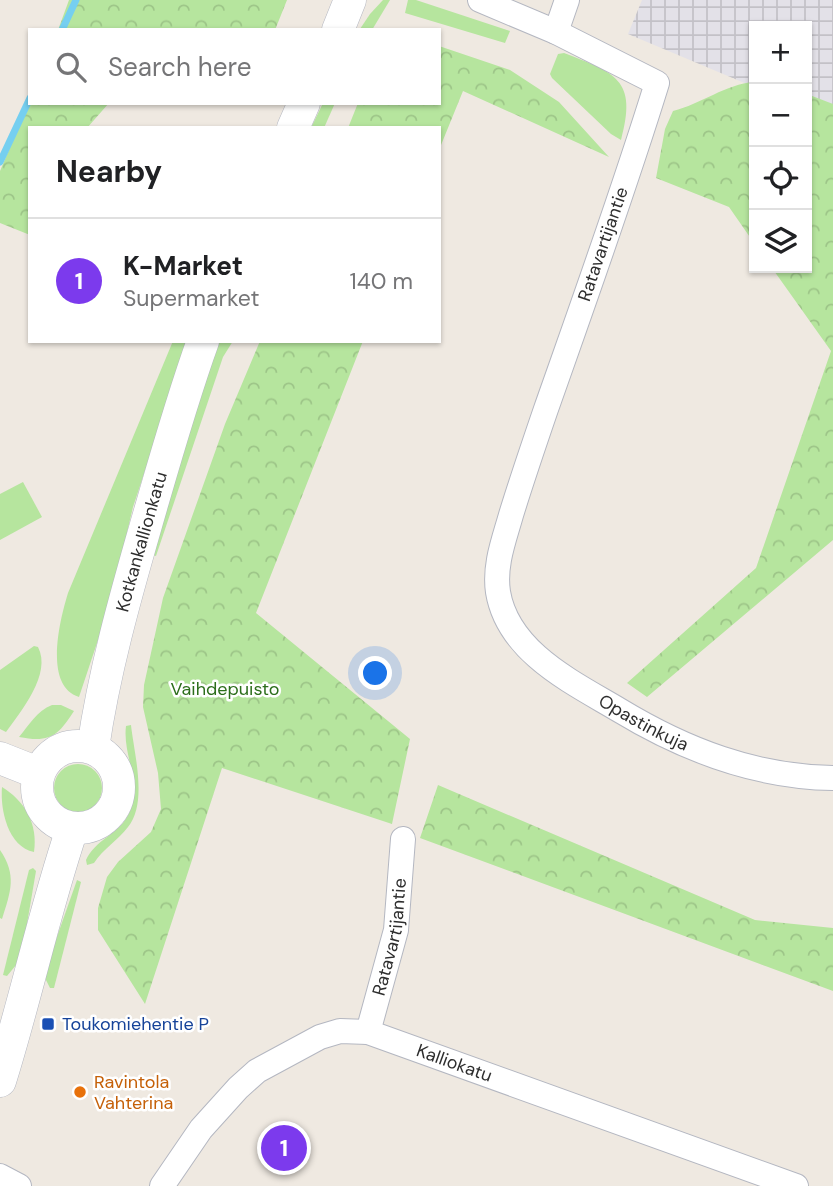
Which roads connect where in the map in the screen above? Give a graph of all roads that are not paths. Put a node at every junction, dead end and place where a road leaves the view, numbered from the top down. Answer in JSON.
{"nodes":[{"id":1,"x":350,"y":0,"type":"edge"},
{"id":2,"x":480,"y":0,"type":"edge"},
{"id":3,"x":567,"y":0,"type":"edge"},
{"id":4,"x":339,"y":28,"type":"edge"},
{"id":5,"x":556,"y":32,"type":"junction"},
{"id":6,"x":303,"y":105,"type":"edge"},
{"id":7,"x":294,"y":126,"type":"edge"},
{"id":8,"x":202,"y":343,"type":"edge"},
{"id":9,"x":498,"y":593,"type":"joint"},
{"id":10,"x":93,"y":748,"type":"junction"},
{"id":11,"x":0,"y":758,"type":"edge"},
{"id":12,"x":38,"y":773,"type":"junction"},
{"id":13,"x":833,"y":778,"type":"edge"},
{"id":14,"x":72,"y":829,"type":"junction"},
{"id":15,"x":403,"y":839,"type":"dead end"},
{"id":16,"x":368,"y":1032,"type":"junction"},
{"id":17,"x":0,"y":1081,"type":"edge"},
{"id":18,"x":0,"y":1176,"type":"edge"},
{"id":19,"x":19,"y":1186,"type":"edge"},
{"id":20,"x":162,"y":1186,"type":"edge"},
{"id":21,"x":796,"y":1186,"type":"edge"}],
"edges":[{"from":1,"to":4,"type":"street"},
{"from":2,"to":5,"type":"street","name":"Ratavartijantie"},
{"from":3,"to":5,"type":"street"},
{"from":5,"to":9,"type":"street","name":"Ratavartijantie"},
{"from":6,"to":7,"type":"street"},
{"from":8,"to":10,"type":"street","name":"Kotkankallionkatu"},
{"from":9,"to":13,"type":"street","name":"Opastinkuja"},
{"from":10,"to":12,"type":"street"},
{"from":10,"to":14,"type":"street"},
{"from":11,"to":12,"type":"street"},
{"from":12,"to":14,"type":"street"},
{"from":14,"to":17,"type":"street"},
{"from":15,"to":16,"type":"street","name":"Ratavartijantie"},
{"from":16,"to":20,"type":"street","name":"Kalliokatu"},
{"from":16,"to":21,"type":"street","name":"Kalliokatu"},
{"from":18,"to":19,"type":"street"}]}
